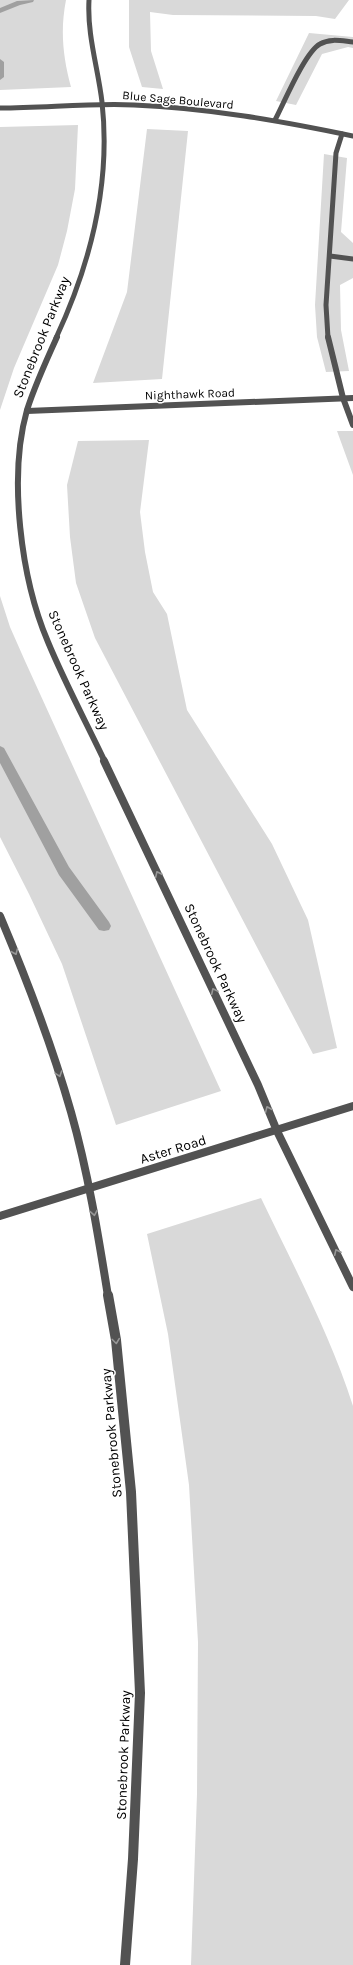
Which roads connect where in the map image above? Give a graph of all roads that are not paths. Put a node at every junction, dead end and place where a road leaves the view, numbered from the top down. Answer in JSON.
{"nodes":[{"id":1,"x":89,"y":0,"type":"edge"},
{"id":2,"x":353,"y":42,"type":"edge"},
{"id":3,"x":101,"y":105,"type":"junction"},
{"id":4,"x":0,"y":108,"type":"edge"},
{"id":5,"x":275,"y":120,"type":"junction"},
{"id":6,"x":342,"y":134,"type":"junction"},
{"id":7,"x":353,"y":136,"type":"edge"},
{"id":8,"x":330,"y":256,"type":"junction"},
{"id":9,"x":353,"y":259,"type":"edge"},
{"id":10,"x":343,"y":398,"type":"junction"},
{"id":11,"x":353,"y":398,"type":"edge"},
{"id":12,"x":27,"y":412,"type":"junction"},
{"id":13,"x":353,"y":425,"type":"edge"},
{"id":14,"x":0,"y":916,"type":"edge"},
{"id":15,"x":353,"y":1106,"type":"edge"},
{"id":16,"x":277,"y":1132,"type":"junction"},
{"id":17,"x":90,"y":1188,"type":"junction"},
{"id":18,"x":0,"y":1216,"type":"edge"},
{"id":19,"x":353,"y":1287,"type":"edge"},
{"id":20,"x":125,"y":1965,"type":"edge"}],
"edges":[{"from":1,"to":3,"type":"street","name":"Stonebrook Parkway"},
{"from":2,"to":5,"type":"street"},
{"from":3,"to":4,"type":"street","name":"Blue Sage Boulevard"},
{"from":3,"to":5,"type":"street","name":"Blue Sage Boulevard"},
{"from":3,"to":12,"type":"street","name":"Stonebrook Parkway"},
{"from":5,"to":6,"type":"street","name":"Blue Sage Boulevard"},
{"from":6,"to":7,"type":"street","name":"Blue Sage Boulevard"},
{"from":6,"to":8,"type":"street"},
{"from":8,"to":9,"type":"street"},
{"from":8,"to":10,"type":"street"},
{"from":10,"to":11,"type":"street","name":"Nighthawk Road"},
{"from":10,"to":12,"type":"street","name":"Nighthawk Road"},
{"from":10,"to":13,"type":"street"},
{"from":16,"to":12,"type":"street","name":"Stonebrook Parkway","one_way":true},
{"from":14,"to":17,"type":"street","name":"Stonebrook Parkway","one_way":true},
{"from":15,"to":16,"type":"street","name":"Aster Road"},
{"from":16,"to":17,"type":"street","name":"Aster Road"},
{"from":19,"to":16,"type":"street","name":"Stonebrook Parkway","one_way":true},
{"from":17,"to":18,"type":"street","name":"Aster Road"},
{"from":17,"to":20,"type":"street","name":"Stonebrook Parkway","one_way":true}]}
